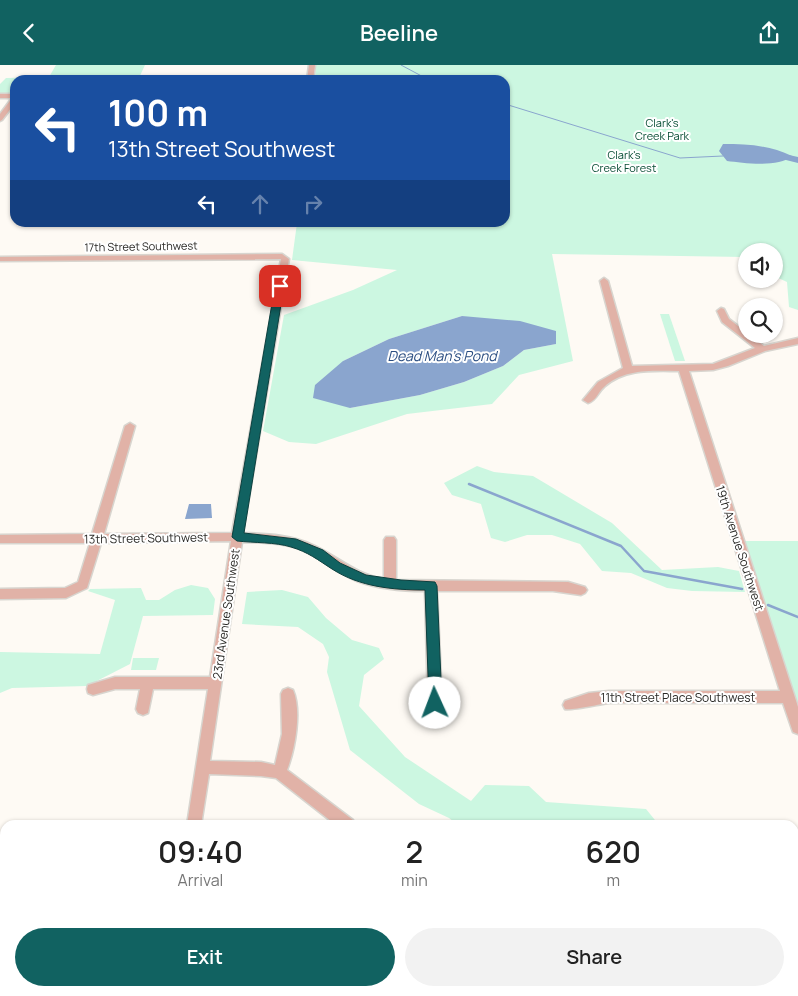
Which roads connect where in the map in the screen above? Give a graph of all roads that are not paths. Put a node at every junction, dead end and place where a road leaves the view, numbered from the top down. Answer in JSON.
{"nodes":[{"id":1,"x":10,"y":104,"type":"edge"},
{"id":2,"x":0,"y":119,"type":"edge"},
{"id":3,"x":282,"y":256,"type":"joint"},
{"id":4,"x":0,"y":259,"type":"edge"},
{"id":5,"x":604,"y":281,"type":"dead end"},
{"id":6,"x":721,"y":311,"type":"dead end"},
{"id":7,"x":798,"y":341,"type":"edge"},
{"id":8,"x":762,"y":349,"type":"junction"},
{"id":9,"x":683,"y":368,"type":"junction"},
{"id":10,"x":628,"y":369,"type":"junction"},
{"id":11,"x":588,"y":400,"type":"dead end"},
{"id":12,"x":130,"y":426,"type":"dead end"},
{"id":13,"x":237,"y":537,"type":"junction"},
{"id":14,"x":97,"y":538,"type":"junction"},
{"id":15,"x":0,"y":539,"type":"edge"},
{"id":16,"x":390,"y":540,"type":"dead end"},
{"id":17,"x":390,"y":584,"type":"junction"},
{"id":18,"x":431,"y":586,"type":"junction"},
{"id":19,"x":581,"y":590,"type":"dead end"},
{"id":20,"x":0,"y":594,"type":"edge"},
{"id":21,"x":148,"y":683,"type":"junction"},
{"id":22,"x":216,"y":683,"type":"junction"},
{"id":23,"x":93,"y":689,"type":"dead end"},
{"id":24,"x":288,"y":694,"type":"dead end"},
{"id":25,"x":788,"y":697,"type":"junction"},
{"id":26,"x":435,"y":703,"type":"dead end"},
{"id":27,"x":570,"y":705,"type":"dead end"},
{"id":28,"x":143,"y":709,"type":"dead end"},
{"id":29,"x":798,"y":728,"type":"edge"},
{"id":30,"x":204,"y":767,"type":"junction"},
{"id":31,"x":279,"y":772,"type":"junction"},
{"id":32,"x":195,"y":820,"type":"edge"},
{"id":33,"x":341,"y":820,"type":"edge"}],
"edges":[{"from":1,"to":2,"type":"street"},
{"from":3,"to":4,"type":"street","name":"17th Street Southwest"},
{"from":3,"to":13,"type":"street","name":"23rd Avenue Southwest"},
{"from":5,"to":10,"type":"street"},
{"from":6,"to":8,"type":"street"},
{"from":7,"to":8,"type":"street"},
{"from":8,"to":9,"type":"street"},
{"from":9,"to":10,"type":"street"},
{"from":9,"to":25,"type":"street","name":"19th Avenue Southwest"},
{"from":10,"to":11,"type":"street"},
{"from":12,"to":14,"type":"street"},
{"from":13,"to":14,"type":"street","name":"13th Street Southwest"},
{"from":13,"to":17,"type":"street","name":"13th Street Southwest"},
{"from":13,"to":22,"type":"street","name":"23rd Avenue Southwest"},
{"from":14,"to":15,"type":"street","name":"13th Street Southwest"},
{"from":14,"to":20,"type":"street"},
{"from":16,"to":17,"type":"street"},
{"from":17,"to":18,"type":"street","name":"13th Street Southwest"},
{"from":18,"to":19,"type":"street","name":"13th Street Southwest"},
{"from":18,"to":26,"type":"street"},
{"from":21,"to":22,"type":"street"},
{"from":21,"to":23,"type":"street"},
{"from":21,"to":28,"type":"street"},
{"from":22,"to":30,"type":"street","name":"23rd Avenue Southwest"},
{"from":24,"to":31,"type":"street"},
{"from":25,"to":27,"type":"street","name":"11th Street Place Southwest"},
{"from":25,"to":29,"type":"street","name":"19th Avenue Southwest"},
{"from":30,"to":31,"type":"street"},
{"from":30,"to":32,"type":"street","name":"23rd Avenue Southwest"},
{"from":31,"to":33,"type":"street"}]}
